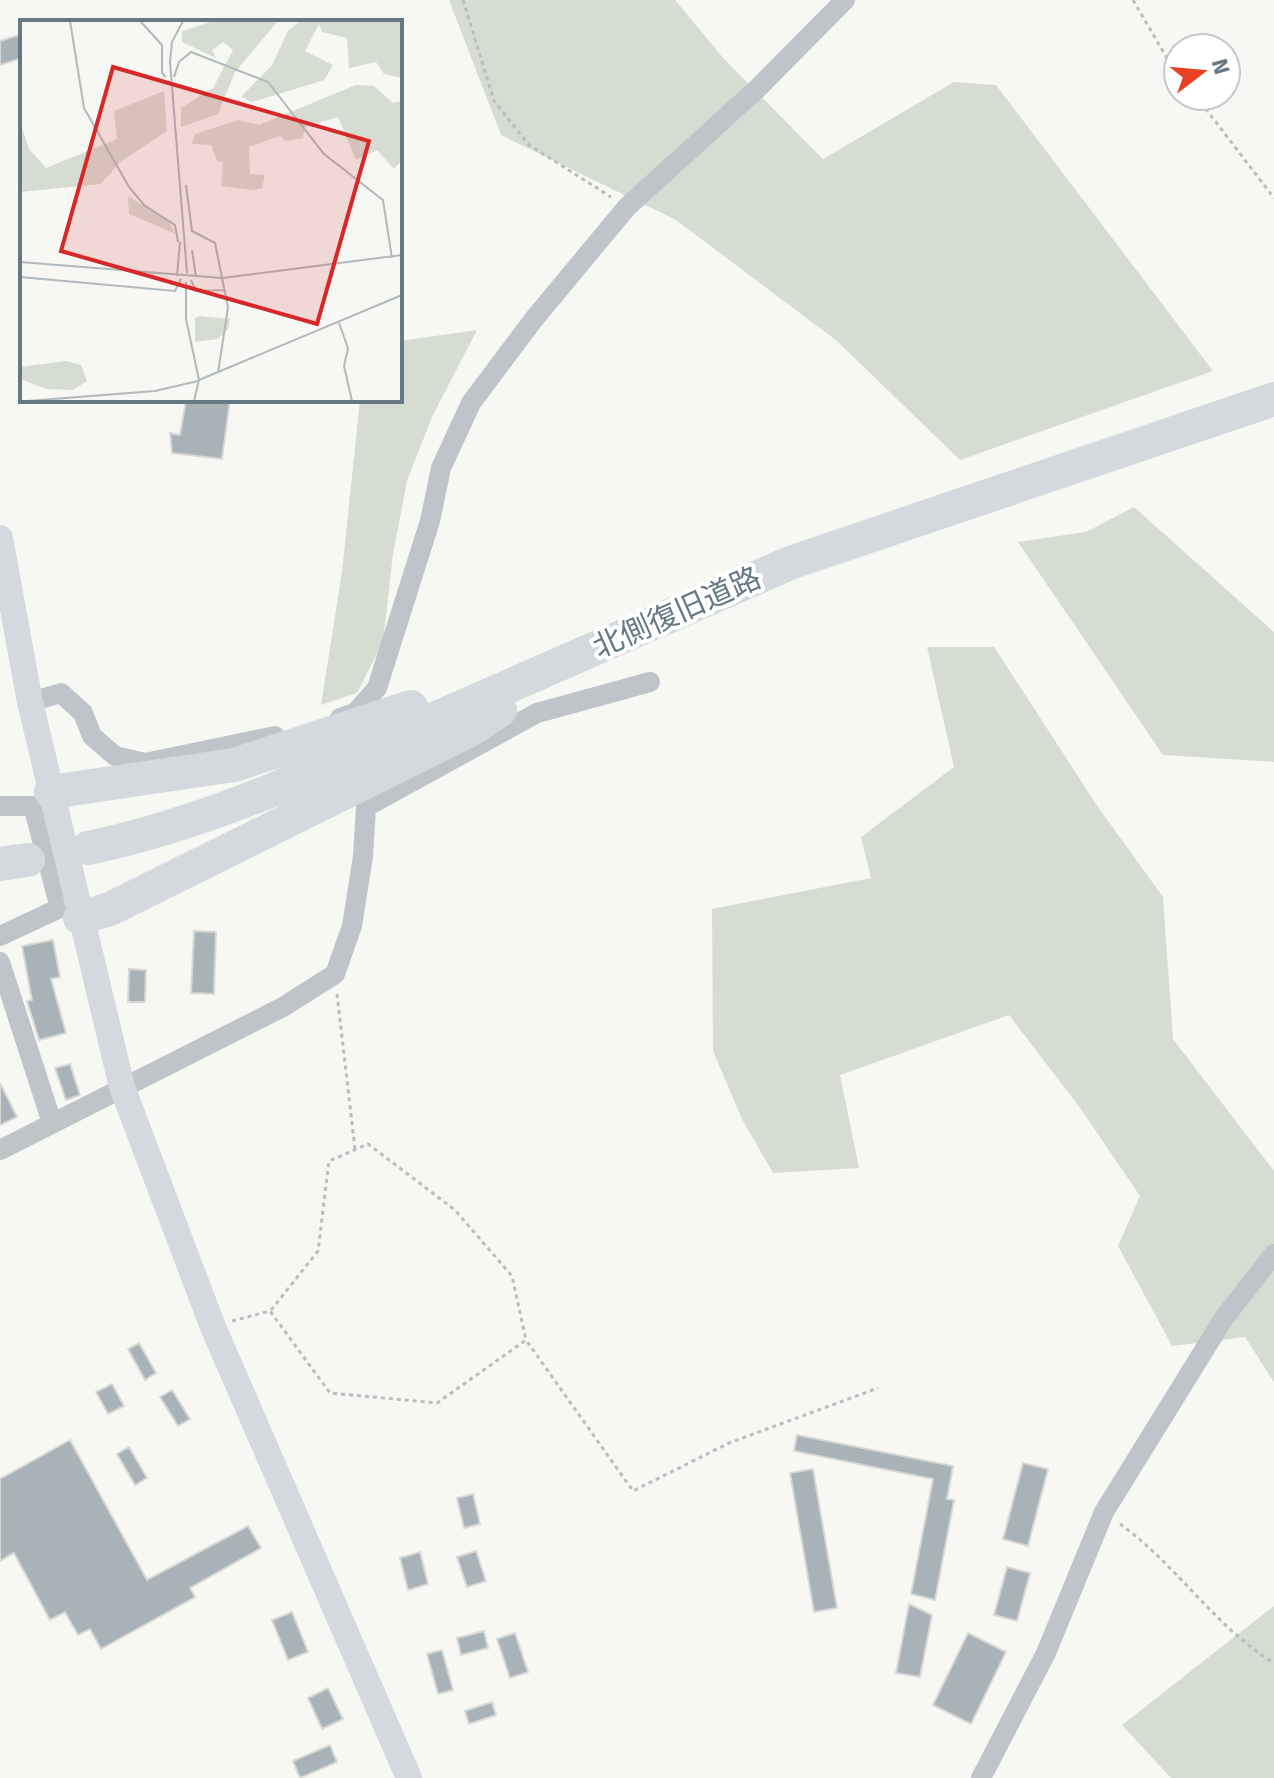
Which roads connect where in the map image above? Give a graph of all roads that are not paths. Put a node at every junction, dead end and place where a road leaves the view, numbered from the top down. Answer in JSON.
{"nodes":[{"id":1,"x":845,"y":0,"type":"edge"},
{"id":2,"x":1274,"y":399,"type":"edge"},
{"id":3,"x":0,"y":538,"type":"edge"},
{"id":4,"x":586,"y":652,"type":"junction"},
{"id":5,"x":650,"y":682,"type":"dead end"},
{"id":6,"x":30,"y":702,"type":"junction"},
{"id":7,"x":51,"y":792,"type":"junction"},
{"id":8,"x":0,"y":806,"type":"edge"},
{"id":9,"x":88,"y":848,"type":"dead end"},
{"id":10,"x":80,"y":918,"type":"junction"},
{"id":11,"x":0,"y":936,"type":"edge"},
{"id":12,"x":0,"y":962,"type":"edge"},
{"id":13,"x":122,"y":1087,"type":"junction"},
{"id":14,"x":52,"y":1123,"type":"junction"},
{"id":15,"x":0,"y":1150,"type":"edge"},
{"id":16,"x":1274,"y":1254,"type":"edge"},
{"id":17,"x":409,"y":1778,"type":"edge"},
{"id":18,"x":981,"y":1778,"type":"edge"}],
"edges":[{"from":1,"to":6,"type":"street"},
{"from":2,"to":4,"type":"highway","name":"北側復旧道路"},
{"from":3,"to":6,"type":"street"},
{"from":4,"to":7,"type":"highway"},
{"from":4,"to":9,"type":"highway","name":"北側復旧道路"},
{"from":4,"to":10,"type":"highway"},
{"from":5,"to":13,"type":"street"},
{"from":6,"to":7,"type":"street"},
{"from":7,"to":10,"type":"street"},
{"from":8,"to":11,"type":"street"},
{"from":10,"to":13,"type":"street"},
{"from":12,"to":14,"type":"street"},
{"from":13,"to":14,"type":"street"},
{"from":13,"to":17,"type":"street"},
{"from":14,"to":15,"type":"street"},
{"from":16,"to":18,"type":"street"}]}
